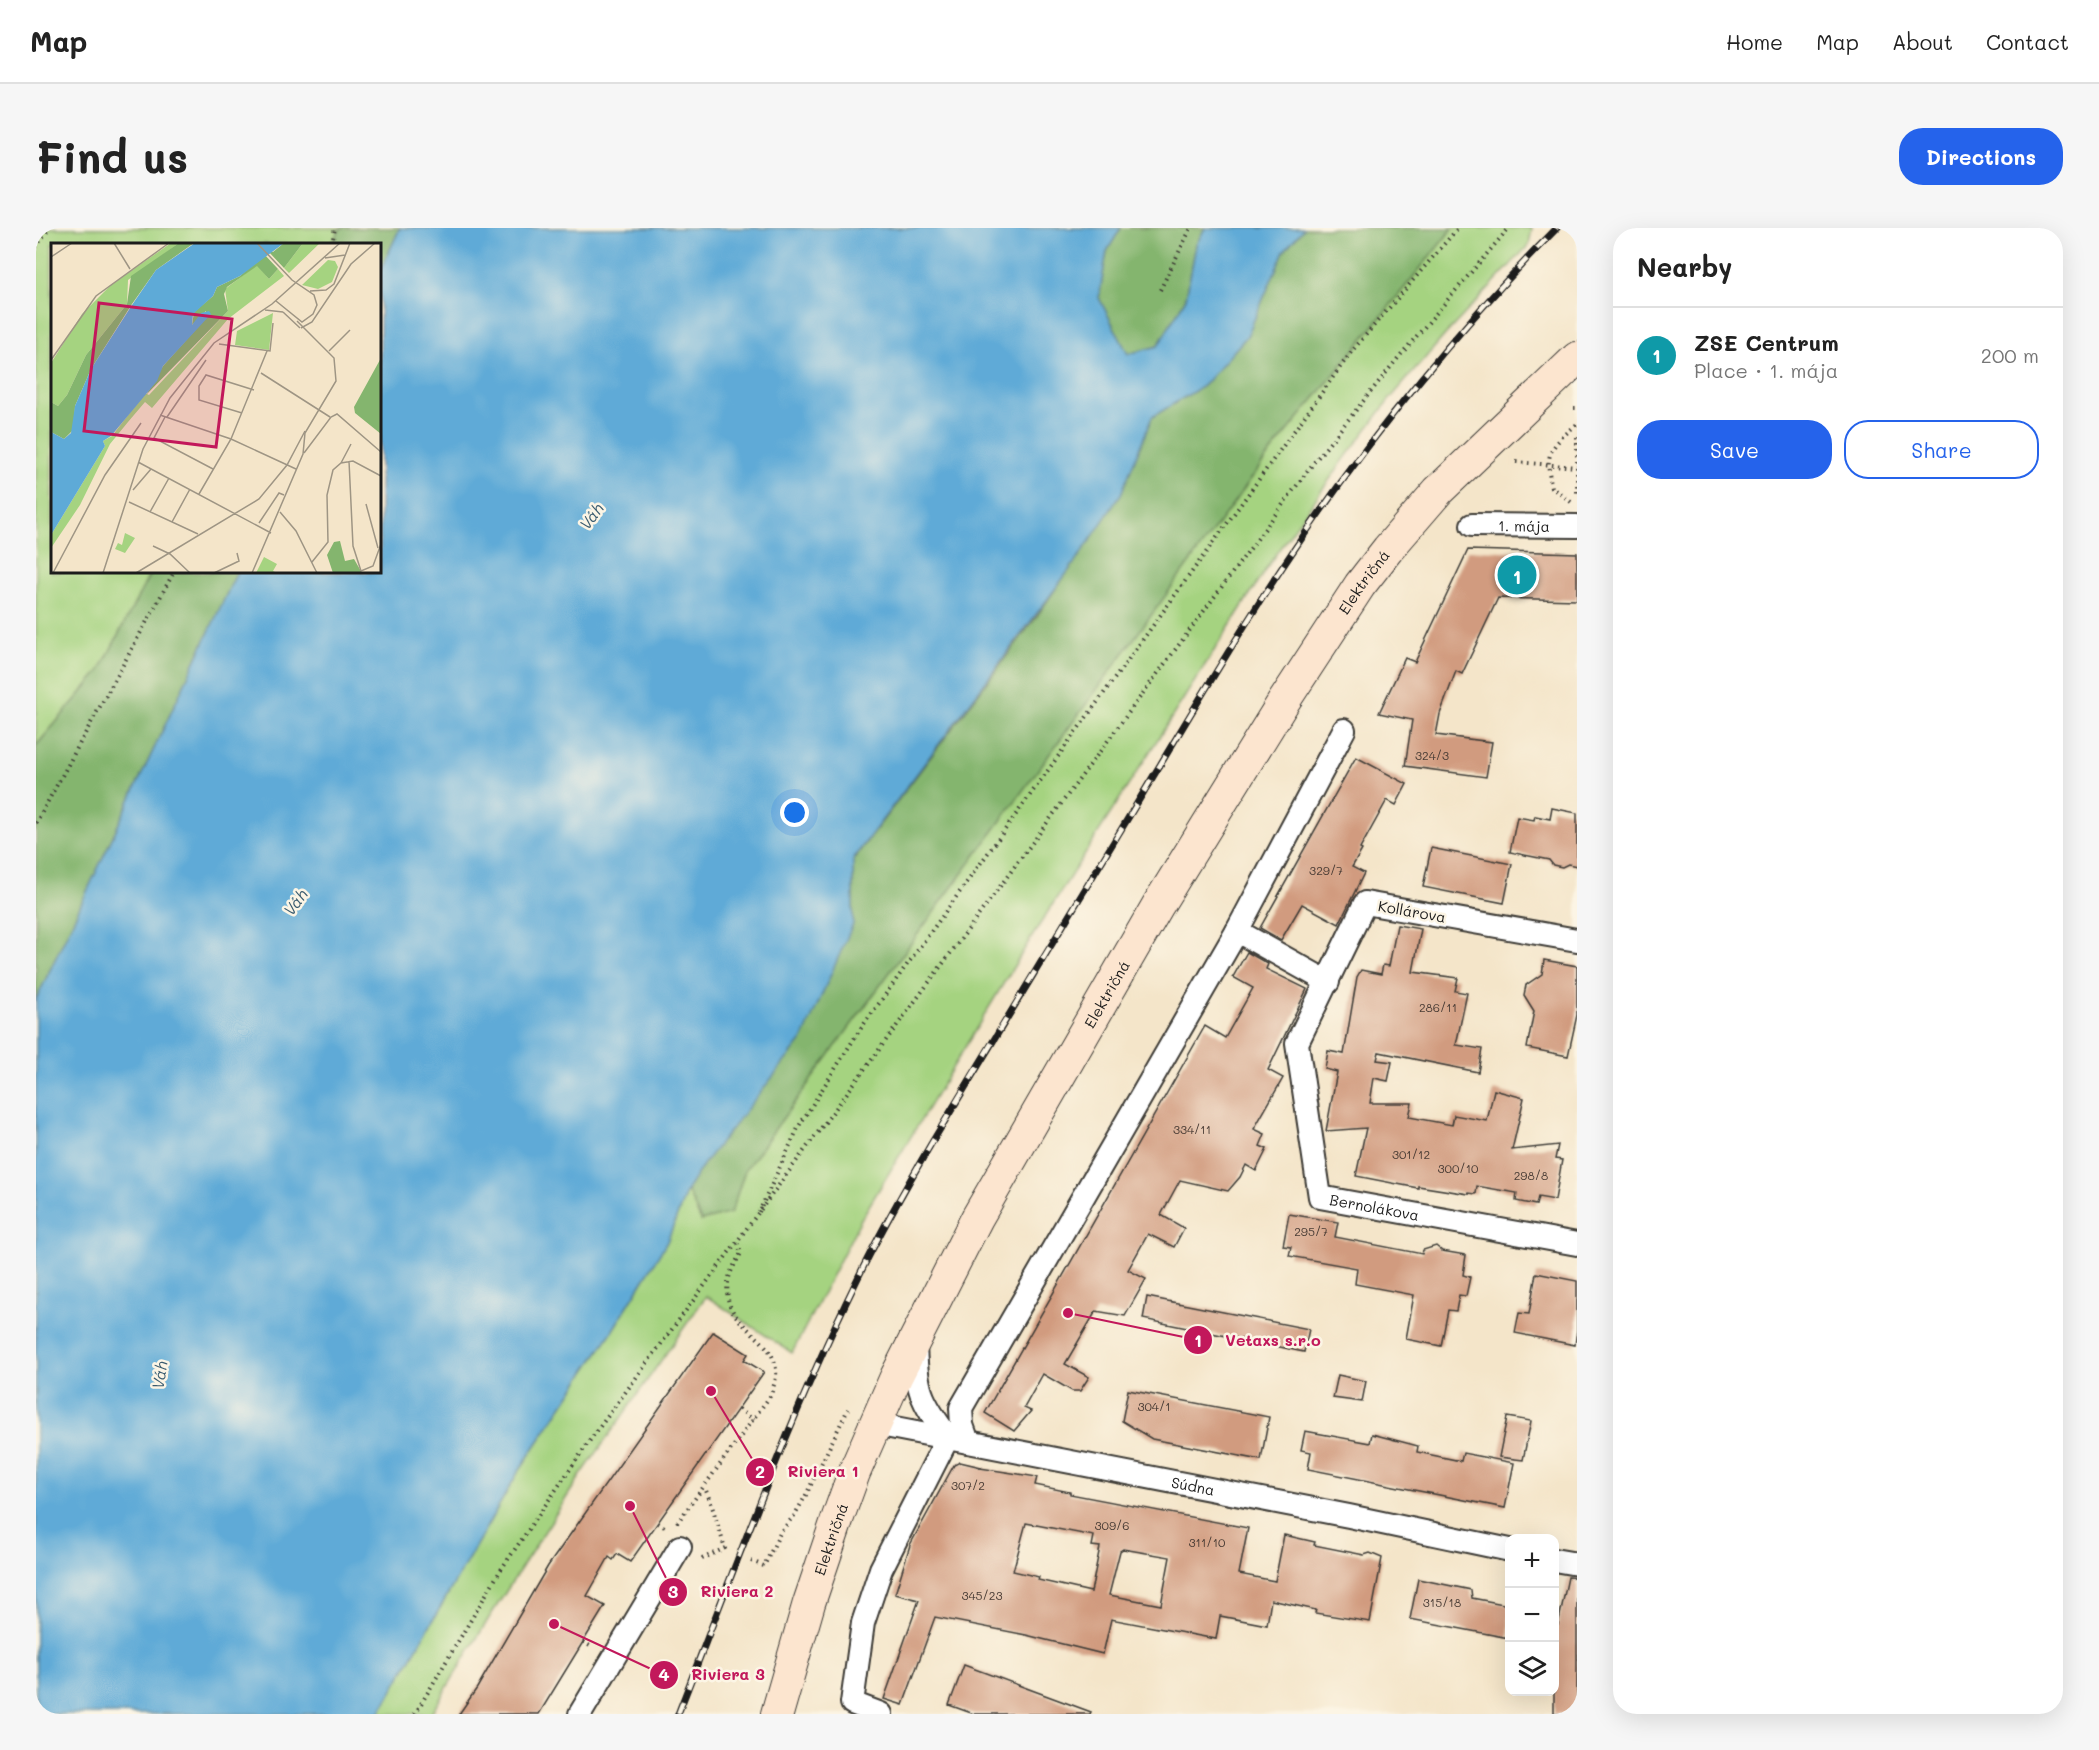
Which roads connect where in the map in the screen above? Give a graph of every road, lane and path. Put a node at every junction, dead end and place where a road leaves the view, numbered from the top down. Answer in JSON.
{"nodes":[{"id":1,"x":49,"y":228,"type":"edge"},
{"id":2,"x":335,"y":228,"type":"edge"},
{"id":3,"x":1191,"y":228,"type":"edge"},
{"id":4,"x":1458,"y":228,"type":"edge"},
{"id":5,"x":1509,"y":228,"type":"edge"},
{"id":6,"x":332,"y":243,"type":"edge"},
{"id":7,"x":36,"y":247,"type":"edge"},
{"id":8,"x":1160,"y":290,"type":"dead end"},
{"id":9,"x":1577,"y":358,"type":"edge"},
{"id":10,"x":1577,"y":424,"type":"edge"},
{"id":11,"x":1577,"y":437,"type":"edge"},
{"id":12,"x":1516,"y":462,"type":"dead end"},
{"id":13,"x":1549,"y":465,"type":"junction"},
{"id":14,"x":1576,"y":467,"type":"edge"},
{"id":15,"x":1577,"y":497,"type":"edge"},
{"id":16,"x":1577,"y":502,"type":"edge"},
{"id":17,"x":1472,"y":525,"type":"dead end"},
{"id":18,"x":1577,"y":526,"type":"edge"},
{"id":19,"x":173,"y":573,"type":"edge"},
{"id":20,"x":1344,"y":730,"type":"dead end"},
{"id":21,"x":36,"y":823,"type":"edge"},
{"id":22,"x":1238,"y":931,"type":"junction"},
{"id":23,"x":1577,"y":940,"type":"edge"},
{"id":24,"x":1328,"y":982,"type":"junction"},
{"id":25,"x":754,"y":1221,"type":"junction"},
{"id":26,"x":738,"y":1244,"type":"junction"},
{"id":27,"x":1577,"y":1244,"type":"edge"},
{"id":28,"x":915,"y":1340,"type":"junction"},
{"id":29,"x":850,"y":1404,"type":"dead end"},
{"id":30,"x":740,"y":1409,"type":"dead end"},
{"id":31,"x":754,"y":1420,"type":"junction"},
{"id":32,"x":875,"y":1424,"type":"junction"},
{"id":33,"x":958,"y":1440,"type":"junction"},
{"id":34,"x":705,"y":1488,"type":"junction"},
{"id":35,"x":680,"y":1547,"type":"joint"},
{"id":36,"x":1505,"y":1549,"type":"edge"},
{"id":37,"x":700,"y":1560,"type":"dead end"},
{"id":38,"x":751,"y":1561,"type":"dead end"},
{"id":39,"x":1559,"y":1561,"type":"edge"},
{"id":40,"x":1577,"y":1564,"type":"edge"},
{"id":41,"x":415,"y":1714,"type":"edge"},
{"id":42,"x":580,"y":1714,"type":"edge"},
{"id":43,"x":777,"y":1714,"type":"edge"},
{"id":44,"x":881,"y":1714,"type":"edge"}],
"edges":[{"from":1,"to":7,"type":"path"},
{"from":2,"to":6,"type":"path"},
{"from":3,"to":8,"type":"path"},
{"from":4,"to":25,"type":"path"},
{"from":5,"to":25,"type":"path"},
{"from":9,"to":28,"type":"main road","name":"Električná"},
{"from":10,"to":13,"type":"path"},
{"from":11,"to":14,"type":"path"},
{"from":12,"to":13,"type":"path"},
{"from":13,"to":14,"type":"path"},
{"from":13,"to":16,"type":"path"},
{"from":14,"to":15,"type":"path"},
{"from":17,"to":18,"type":"street","name":"1. mája"},
{"from":19,"to":21,"type":"path"},
{"from":20,"to":22,"type":"street"},
{"from":22,"to":24,"type":"street"},
{"from":22,"to":33,"type":"street"},
{"from":23,"to":24,"type":"street","name":"Kollárova"},
{"from":24,"to":27,"type":"street","name":"Bernolákova"},
{"from":25,"to":26,"type":"path"},
{"from":26,"to":31,"type":"path"},
{"from":26,"to":41,"type":"path"},
{"from":28,"to":32,"type":"main road","name":"Električná"},
{"from":28,"to":33,"type":"street"},
{"from":29,"to":38,"type":"path"},
{"from":30,"to":31,"type":"path"},
{"from":31,"to":34,"type":"path"},
{"from":32,"to":33,"type":"street","name":"Súdna"},
{"from":32,"to":43,"type":"main road","name":"Električná"},
{"from":33,"to":36,"type":"street","name":"Súdna"},
{"from":33,"to":44,"type":"street"},
{"from":34,"to":35,"type":"path"},
{"from":34,"to":37,"type":"path"},
{"from":35,"to":42,"type":"street"},
{"from":39,"to":40,"type":"street"}]}
